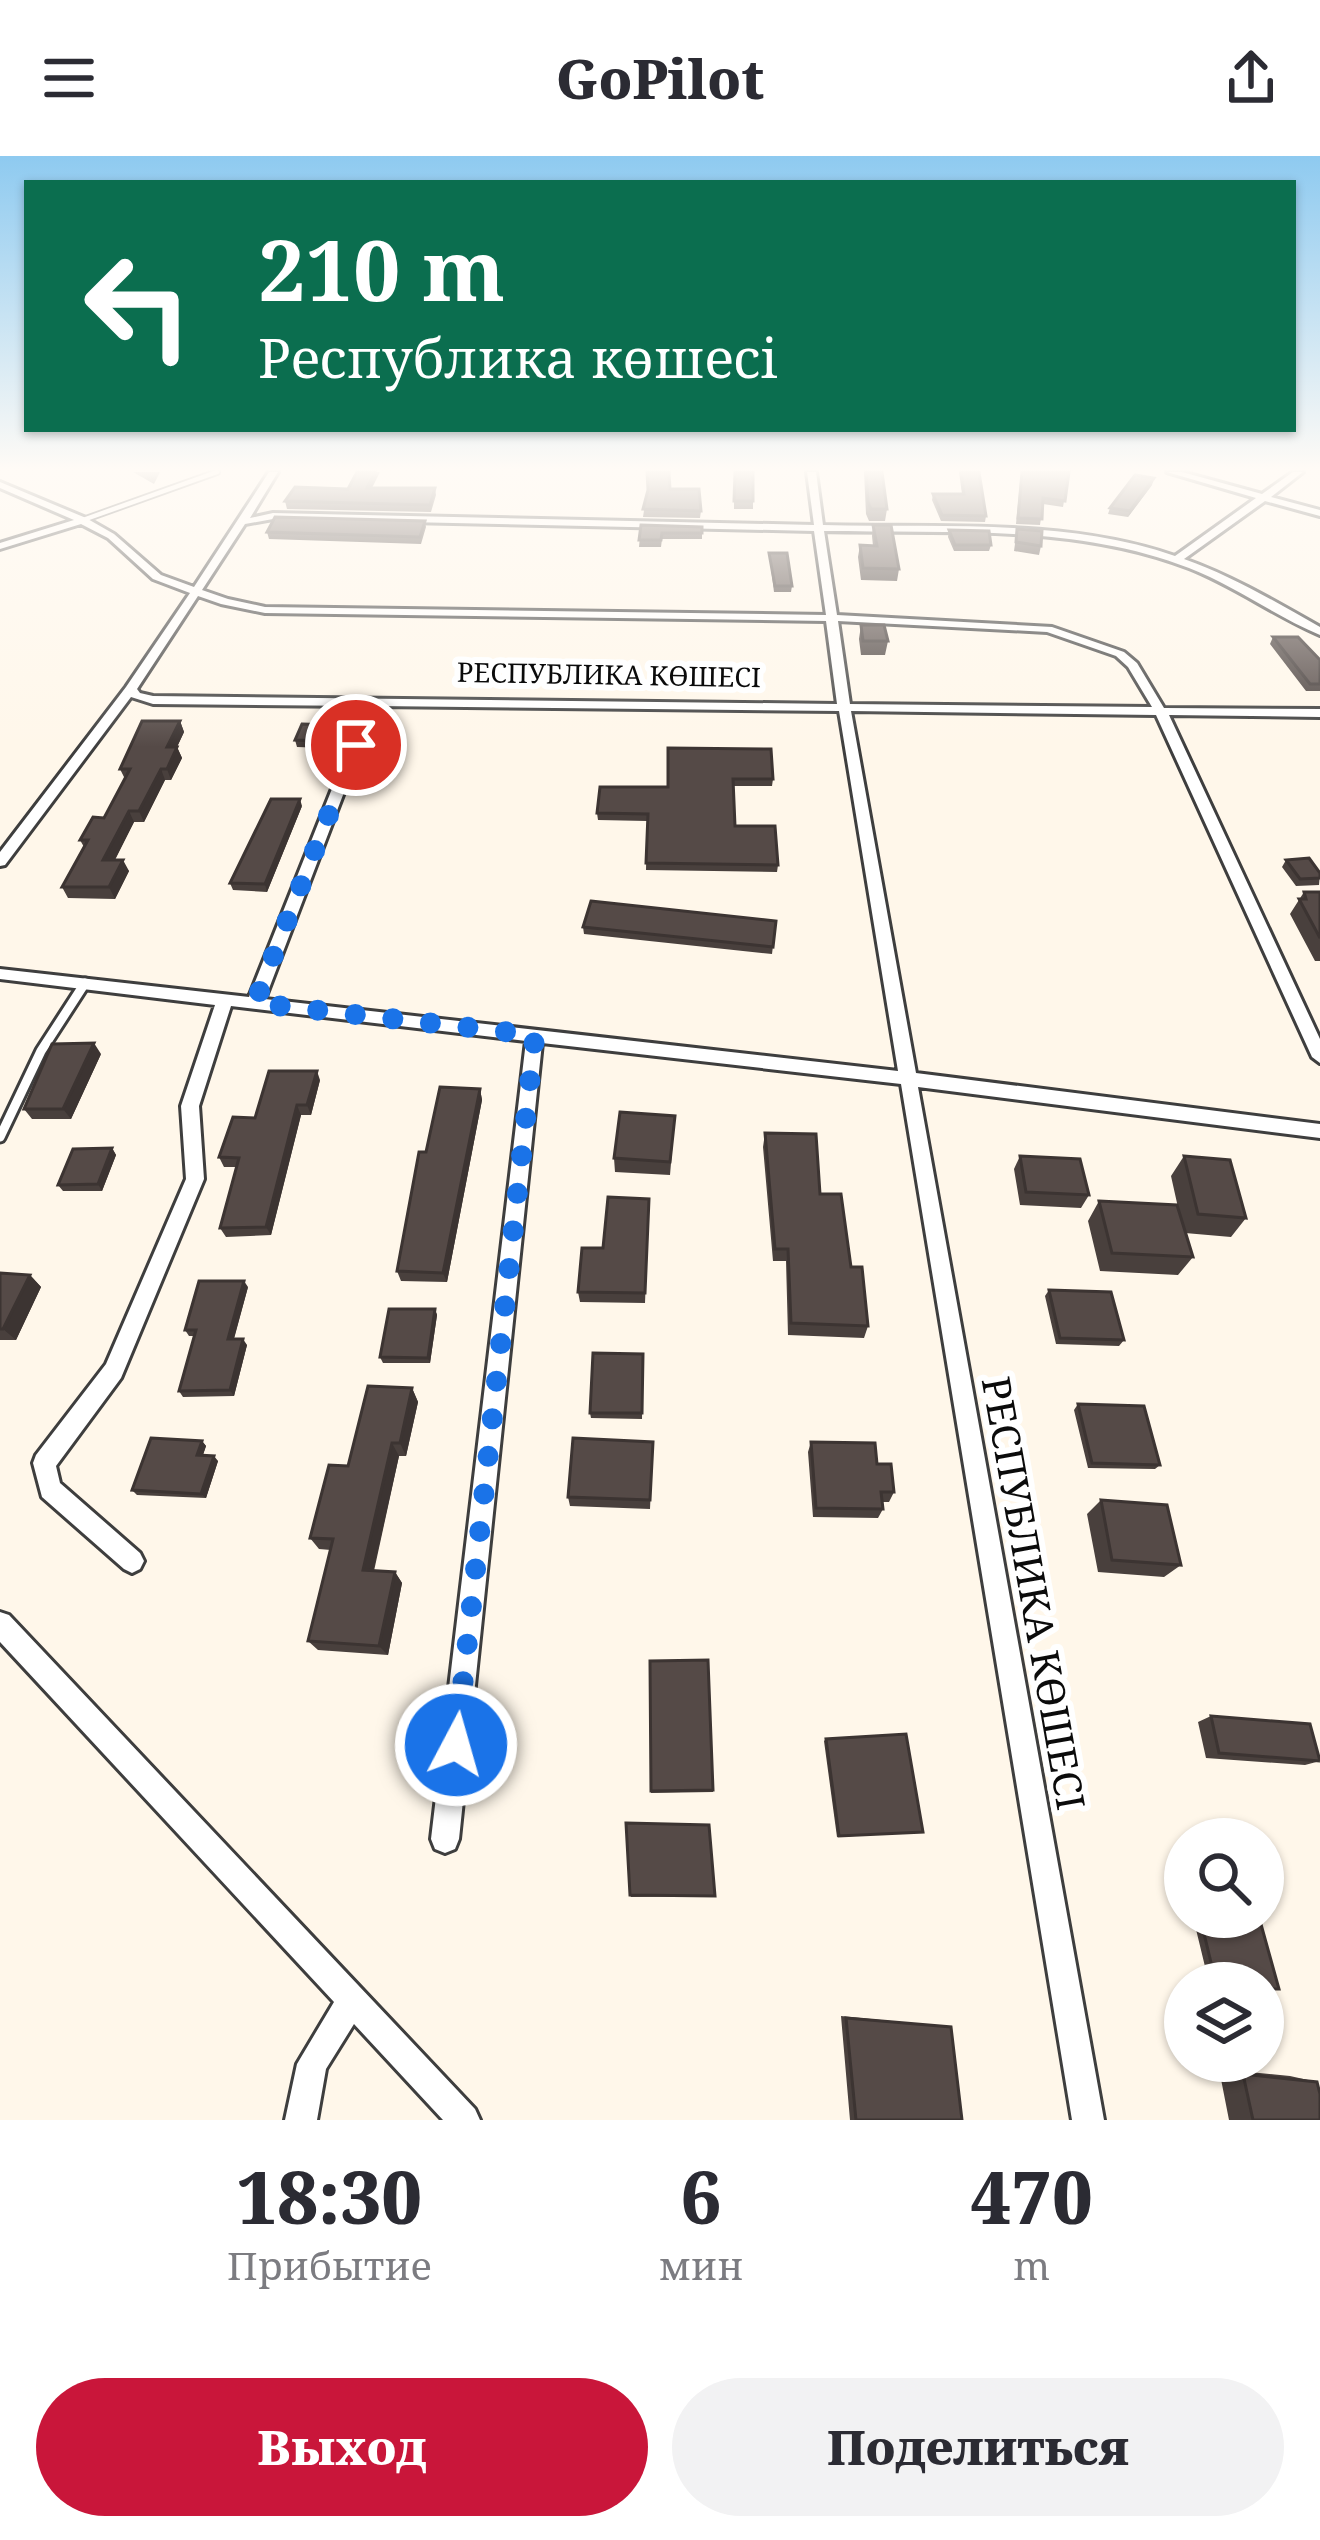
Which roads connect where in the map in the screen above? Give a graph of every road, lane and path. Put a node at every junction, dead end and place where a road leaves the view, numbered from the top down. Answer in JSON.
{"nodes":[{"id":1,"x":142,"y":564,"type":"edge"},
{"id":2,"x":214,"y":564,"type":"edge"},
{"id":3,"x":825,"y":564,"type":"edge"},
{"id":4,"x":1189,"y":564,"type":"edge"},
{"id":5,"x":194,"y":592,"type":"junction"},
{"id":6,"x":835,"y":618,"type":"junction"},
{"id":7,"x":1320,"y":632,"type":"edge"},
{"id":8,"x":134,"y":693,"type":"junction"},
{"id":9,"x":373,"y":702,"type":"junction"},
{"id":10,"x":844,"y":707,"type":"junction"},
{"id":11,"x":1162,"y":712,"type":"junction"},
{"id":12,"x":1320,"y":713,"type":"edge"},
{"id":13,"x":0,"y":862,"type":"edge"},
{"id":14,"x":0,"y":974,"type":"edge"},
{"id":15,"x":85,"y":983,"type":"junction"},
{"id":16,"x":225,"y":1000,"type":"junction"},
{"id":17,"x":255,"y":1003,"type":"junction"},
{"id":18,"x":535,"y":1035,"type":"junction"},
{"id":19,"x":1320,"y":1058,"type":"edge"},
{"id":20,"x":910,"y":1079,"type":"junction"},
{"id":21,"x":1320,"y":1131,"type":"edge"},
{"id":22,"x":0,"y":1137,"type":"edge"},
{"id":23,"x":132,"y":1561,"type":"dead end"},
{"id":24,"x":0,"y":1624,"type":"edge"},
{"id":25,"x":446,"y":1839,"type":"dead end"},
{"id":26,"x":352,"y":2000,"type":"junction"},
{"id":27,"x":301,"y":2120,"type":"edge"},
{"id":28,"x":464,"y":2120,"type":"edge"},
{"id":29,"x":1088,"y":2120,"type":"edge"}],
"edges":[{"from":1,"to":5,"type":"street","name":"РЕСПУБЛИКА КӨШЕСІ"},
{"from":2,"to":5,"type":"street"},
{"from":3,"to":6,"type":"street","name":"РЕСПУБЛИКА КӨШЕСІ"},
{"from":4,"to":7,"type":"street"},
{"from":5,"to":6,"type":"street","name":"РЕСПУБЛИКА КӨШЕСІ"},
{"from":5,"to":8,"type":"street"},
{"from":6,"to":10,"type":"street","name":"РЕСПУБЛИКА КӨШЕСІ"},
{"from":6,"to":11,"type":"street","name":"РЕСПУБЛИКА КӨШЕСІ"},
{"from":8,"to":9,"type":"street","name":"РЕСПУБЛИКА КӨШЕСІ"},
{"from":8,"to":13,"type":"street"},
{"from":9,"to":10,"type":"street","name":"РЕСПУБЛИКА КӨШЕСІ"},
{"from":9,"to":17,"type":"street"},
{"from":10,"to":11,"type":"street","name":"РЕСПУБЛИКА КӨШЕСІ"},
{"from":10,"to":20,"type":"street","name":"РЕСПУБЛИКА КӨШЕСІ"},
{"from":11,"to":12,"type":"street","name":"РЕСПУБЛИКА КӨШЕСІ"},
{"from":11,"to":19,"type":"street","name":"РЕСПУБЛИКА КӨШЕСІ"},
{"from":14,"to":15,"type":"street"},
{"from":15,"to":16,"type":"street"},
{"from":15,"to":22,"type":"lane"},
{"from":16,"to":17,"type":"street"},
{"from":16,"to":23,"type":"street"},
{"from":17,"to":18,"type":"street"},
{"from":18,"to":20,"type":"street"},
{"from":18,"to":25,"type":"street"},
{"from":20,"to":21,"type":"street"},
{"from":20,"to":29,"type":"street","name":"РЕСПУБЛИКА КӨШЕСІ"},
{"from":24,"to":26,"type":"street"},
{"from":26,"to":27,"type":"street"},
{"from":26,"to":28,"type":"street"}]}
